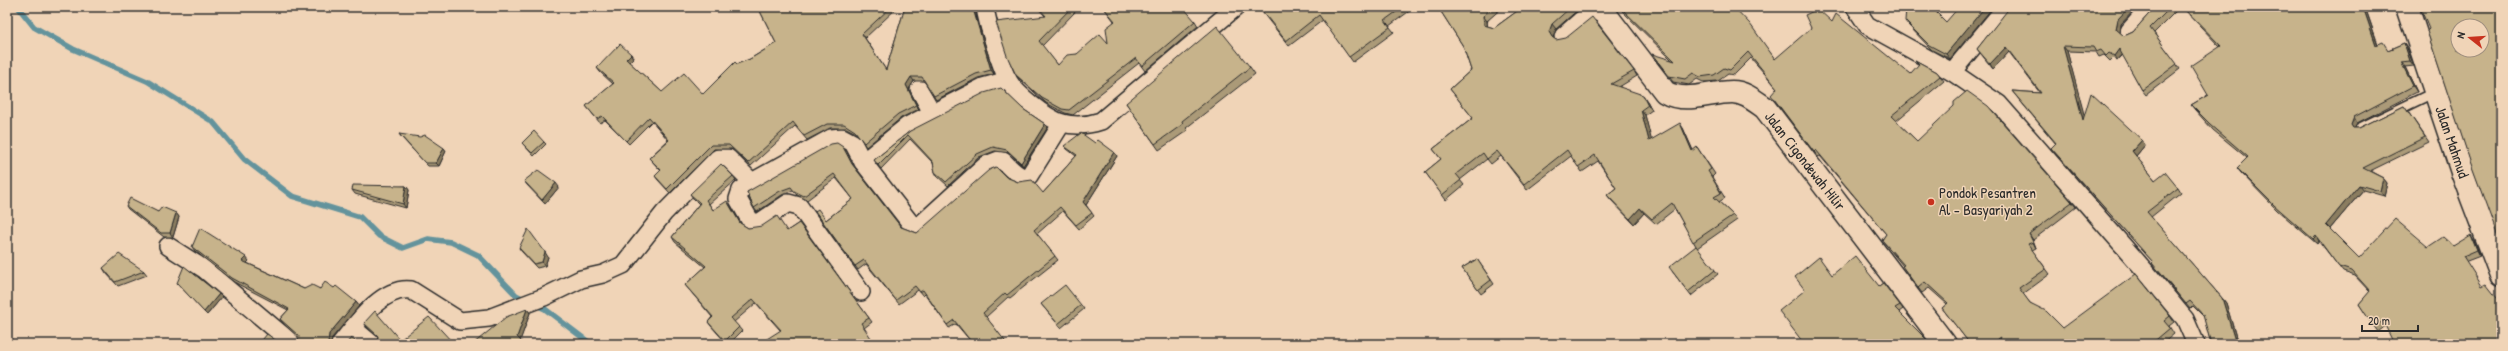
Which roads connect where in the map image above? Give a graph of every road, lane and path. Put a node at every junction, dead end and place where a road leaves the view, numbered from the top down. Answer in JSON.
{"nodes":[{"id":1,"x":985,"y":7,"type":"edge"},
{"id":2,"x":1236,"y":7,"type":"edge"},
{"id":3,"x":1517,"y":7,"type":"edge"},
{"id":4,"x":1600,"y":7,"type":"edge"},
{"id":5,"x":1855,"y":7,"type":"edge"},
{"id":6,"x":2006,"y":7,"type":"edge"},
{"id":7,"x":2150,"y":7,"type":"edge"},
{"id":8,"x":2407,"y":7,"type":"edge"},
{"id":9,"x":1496,"y":24,"type":"dead end"},
{"id":10,"x":2128,"y":31,"type":"dead end"},
{"id":11,"x":1563,"y":36,"type":"dead end"},
{"id":12,"x":1952,"y":72,"type":"junction"},
{"id":13,"x":1008,"y":80,"type":"junction"},
{"id":14,"x":919,"y":89,"type":"dead end"},
{"id":15,"x":2435,"y":92,"type":"junction"},
{"id":16,"x":933,"y":114,"type":"junction"},
{"id":17,"x":1062,"y":123,"type":"junction"},
{"id":18,"x":2360,"y":128,"type":"edge"},
{"id":19,"x":863,"y":162,"type":"junction"},
{"id":20,"x":752,"y":182,"type":"junction"},
{"id":21,"x":168,"y":246,"type":"dead end"},
{"id":22,"x":2496,"y":247,"type":"edge"},
{"id":23,"x":2501,"y":275,"type":"edge"},
{"id":24,"x":861,"y":292,"type":"dead end"},
{"id":25,"x":353,"y":328,"type":"junction"},
{"id":26,"x":292,"y":344,"type":"edge"},
{"id":27,"x":340,"y":344,"type":"edge"},
{"id":28,"x":372,"y":344,"type":"edge"},
{"id":29,"x":1945,"y":344,"type":"edge"},
{"id":30,"x":2196,"y":344,"type":"edge"}],
"edges":[{"from":1,"to":13,"type":"street"},
{"from":2,"to":17,"type":"street"},
{"from":3,"to":9,"type":"street"},
{"from":4,"to":11,"type":"street"},
{"from":4,"to":29,"type":"street","name":"Jalan Cigondewah Hilir"},
{"from":5,"to":12,"type":"street"},
{"from":6,"to":12,"type":"street"},
{"from":7,"to":10,"type":"street"},
{"from":8,"to":15,"type":"street","name":"Jalan Mahmud"},
{"from":12,"to":30,"type":"street"},
{"from":13,"to":16,"type":"street"},
{"from":13,"to":17,"type":"street"},
{"from":14,"to":16,"type":"street"},
{"from":15,"to":18,"type":"lane"},
{"from":15,"to":22,"type":"street","name":"Jalan Mahmud"},
{"from":16,"to":19,"type":"street"},
{"from":17,"to":19,"type":"street"},
{"from":19,"to":20,"type":"street"},
{"from":20,"to":24,"type":"street"},
{"from":20,"to":25,"type":"street"},
{"from":21,"to":26,"type":"street"},
{"from":22,"to":23,"type":"street","name":"Jalan Mahmud"},
{"from":25,"to":27,"type":"street"},
{"from":25,"to":28,"type":"street"}]}
